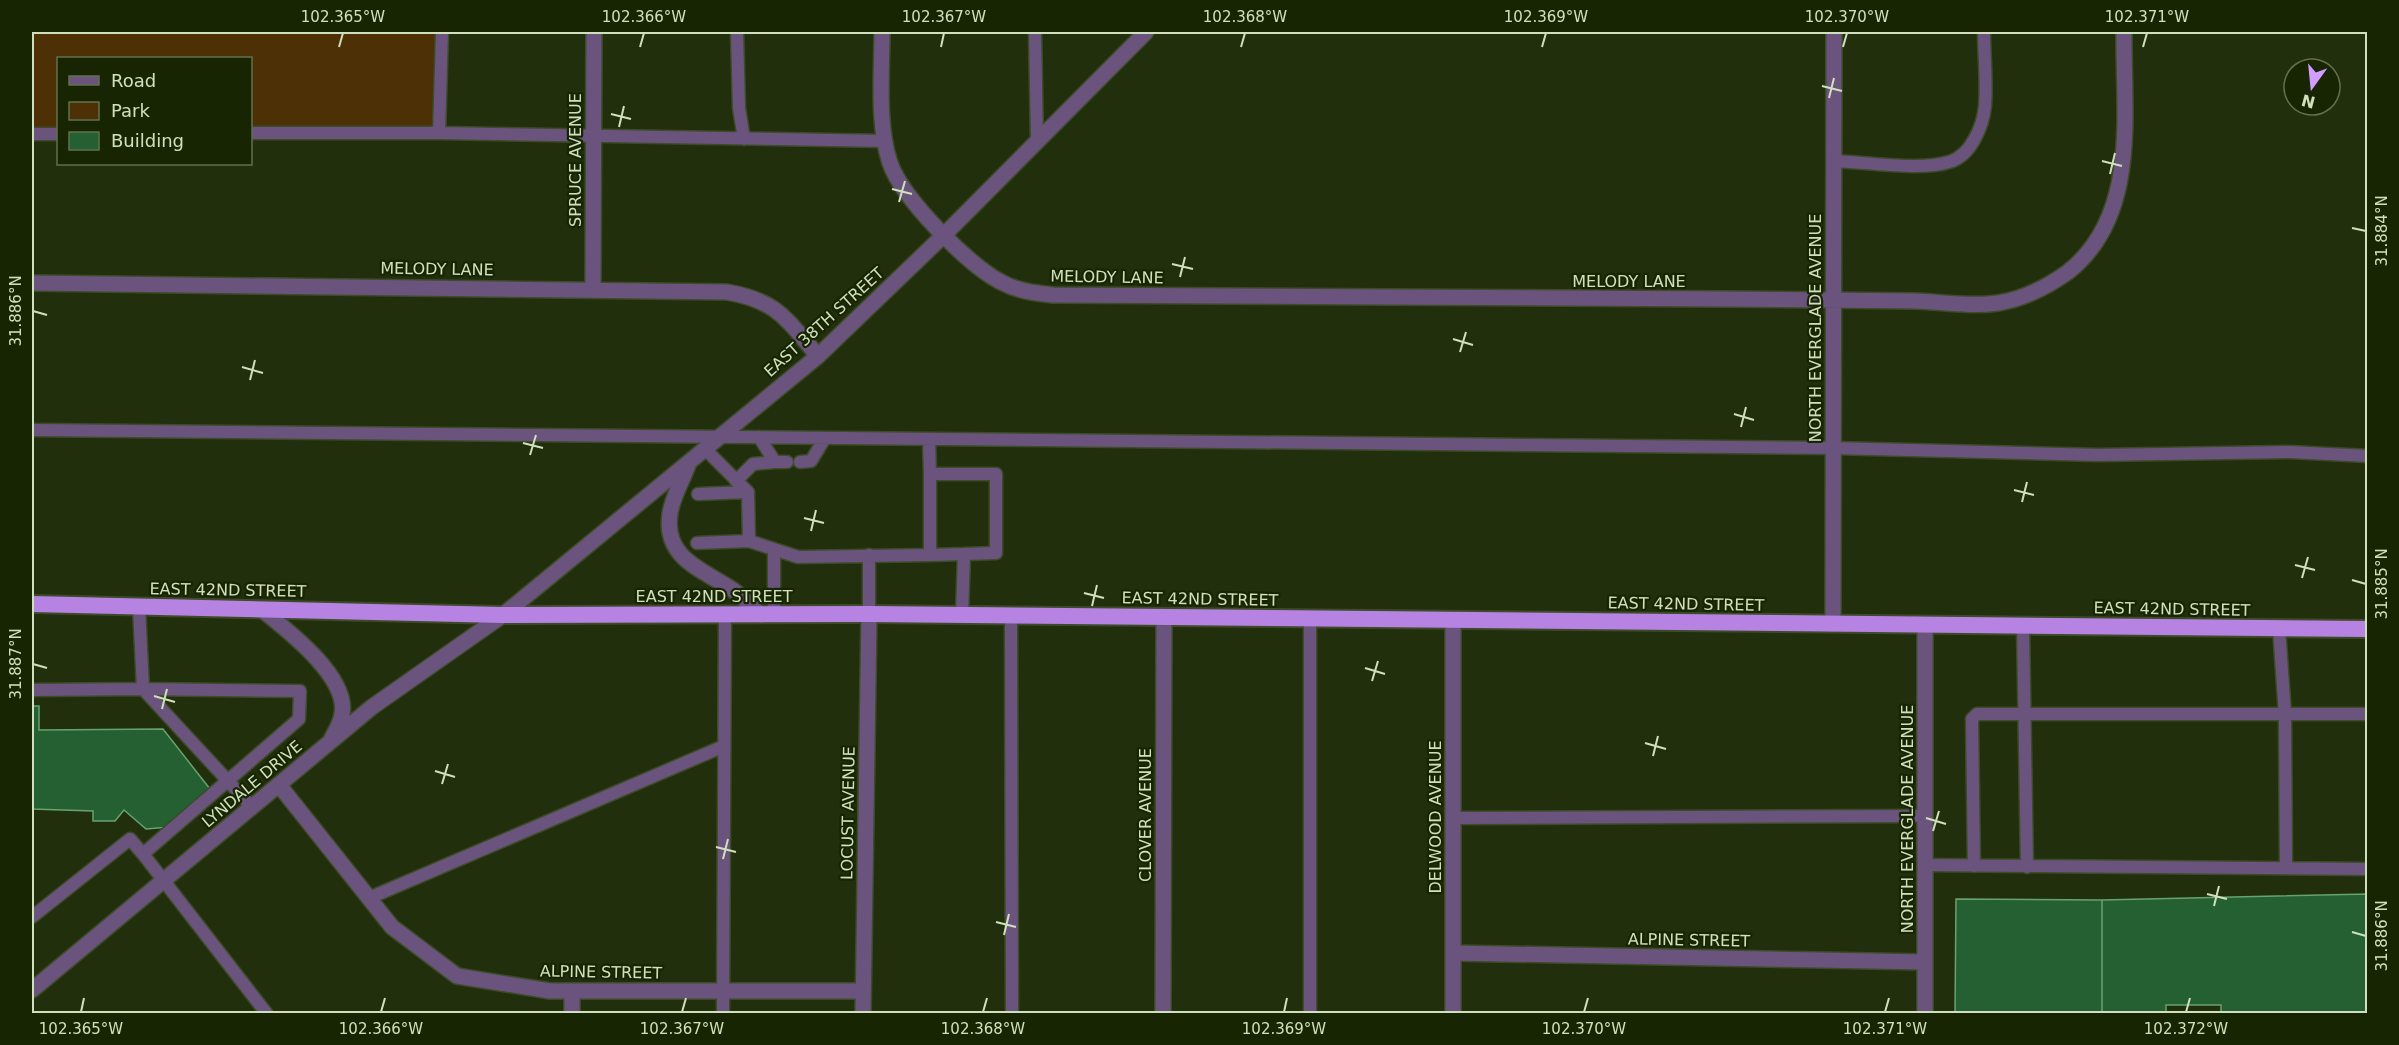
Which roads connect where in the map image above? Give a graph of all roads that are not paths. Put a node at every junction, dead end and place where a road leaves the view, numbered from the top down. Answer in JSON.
{"nodes":[{"id":1,"x":442,"y":32,"type":"edge"},
{"id":2,"x":594,"y":32,"type":"edge"},
{"id":3,"x":738,"y":32,"type":"edge"},
{"id":4,"x":882,"y":32,"type":"edge"},
{"id":5,"x":1035,"y":32,"type":"edge"},
{"id":6,"x":1146,"y":32,"type":"edge"},
{"id":7,"x":1834,"y":32,"type":"edge"},
{"id":8,"x":1984,"y":32,"type":"edge"},
{"id":9,"x":2124,"y":32,"type":"edge"},
{"id":10,"x":252,"y":133,"type":"edge"},
{"id":11,"x":439,"y":133,"type":"junction"},
{"id":12,"x":32,"y":134,"type":"edge"},
{"id":13,"x":57,"y":134,"type":"edge"},
{"id":14,"x":594,"y":137,"type":"junction"},
{"id":15,"x":744,"y":139,"type":"junction"},
{"id":16,"x":886,"y":141,"type":"junction"},
{"id":17,"x":1037,"y":141,"type":"junction"},
{"id":18,"x":1833,"y":161,"type":"junction"},
{"id":19,"x":945,"y":234,"type":"junction"},
{"id":20,"x":32,"y":283,"type":"edge"},
{"id":21,"x":593,"y":289,"type":"junction"},
{"id":22,"x":1833,"y":300,"type":"junction"},
{"id":23,"x":818,"y":356,"type":"junction"},
{"id":24,"x":32,"y":430,"type":"edge"},
{"id":25,"x":719,"y":437,"type":"junction"},
{"id":26,"x":759,"y":437,"type":"junction"},
{"id":27,"x":825,"y":438,"type":"junction"},
{"id":28,"x":929,"y":439,"type":"junction"},
{"id":29,"x":1833,"y":448,"type":"junction"},
{"id":30,"x":705,"y":449,"type":"junction"},
{"id":31,"x":2367,"y":456,"type":"edge"},
{"id":32,"x":689,"y":462,"type":"junction"},
{"id":33,"x":800,"y":462,"type":"dead end"},
{"id":34,"x":930,"y":474,"type":"junction"},
{"id":35,"x":736,"y":481,"type":"junction"},
{"id":36,"x":748,"y":492,"type":"junction"},
{"id":37,"x":698,"y":494,"type":"dead end"},
{"id":38,"x":749,"y":541,"type":"junction"},
{"id":39,"x":697,"y":543,"type":"dead end"},
{"id":40,"x":774,"y":549,"type":"junction"},
{"id":41,"x":964,"y":554,"type":"junction"},
{"id":42,"x":869,"y":555,"type":"junction"},
{"id":43,"x":930,"y":555,"type":"junction"},
{"id":44,"x":32,"y":604,"type":"edge"},
{"id":45,"x":139,"y":607,"type":"junction"},
{"id":46,"x":261,"y":609,"type":"junction"},
{"id":47,"x":725,"y":614,"type":"junction"},
{"id":48,"x":768,"y":614,"type":"junction"},
{"id":49,"x":869,"y":614,"type":"junction"},
{"id":50,"x":503,"y":615,"type":"junction"},
{"id":51,"x":962,"y":615,"type":"junction"},
{"id":52,"x":1011,"y":616,"type":"junction"},
{"id":53,"x":1164,"y":617,"type":"junction"},
{"id":54,"x":1310,"y":619,"type":"junction"},
{"id":55,"x":1453,"y":620,"type":"junction"},
{"id":56,"x":1833,"y":624,"type":"junction"},
{"id":57,"x":1925,"y":625,"type":"junction"},
{"id":58,"x":2023,"y":626,"type":"junction"},
{"id":59,"x":2280,"y":628,"type":"junction"},
{"id":60,"x":2367,"y":629,"type":"edge"},
{"id":61,"x":143,"y":689,"type":"junction"},
{"id":62,"x":32,"y":690,"type":"edge"},
{"id":63,"x":2024,"y":713,"type":"junction"},
{"id":64,"x":2367,"y":714,"type":"edge"},
{"id":65,"x":2285,"y":715,"type":"junction"},
{"id":66,"x":330,"y":743,"type":"junction"},
{"id":67,"x":724,"y":746,"type":"junction"},
{"id":68,"x":230,"y":780,"type":"junction"},
{"id":69,"x":279,"y":785,"type":"junction"},
{"id":70,"x":252,"y":807,"type":"junction"},
{"id":71,"x":1925,"y":816,"type":"junction"},
{"id":72,"x":1453,"y":818,"type":"junction"},
{"id":73,"x":143,"y":854,"type":"junction"},
{"id":74,"x":1925,"y":866,"type":"junction"},
{"id":75,"x":1974,"y":866,"type":"junction"},
{"id":76,"x":2026,"y":867,"type":"junction"},
{"id":77,"x":2286,"y":868,"type":"junction"},
{"id":78,"x":2367,"y":869,"type":"edge"},
{"id":79,"x":165,"y":880,"type":"junction"},
{"id":80,"x":369,"y":898,"type":"junction"},
{"id":81,"x":32,"y":917,"type":"edge"},
{"id":82,"x":1453,"y":953,"type":"junction"},
{"id":83,"x":1925,"y":962,"type":"junction"},
{"id":84,"x":33,"y":987,"type":"edge"},
{"id":85,"x":572,"y":991,"type":"junction"},
{"id":86,"x":723,"y":991,"type":"junction"},
{"id":87,"x":863,"y":991,"type":"junction"},
{"id":88,"x":267,"y":1014,"type":"edge"},
{"id":89,"x":572,"y":1014,"type":"edge"},
{"id":90,"x":723,"y":1014,"type":"edge"},
{"id":91,"x":863,"y":1014,"type":"edge"},
{"id":92,"x":1012,"y":1014,"type":"edge"},
{"id":93,"x":1163,"y":1014,"type":"edge"},
{"id":94,"x":1310,"y":1014,"type":"edge"},
{"id":95,"x":1453,"y":1014,"type":"edge"},
{"id":96,"x":1925,"y":1014,"type":"edge"}],
"edges":[{"from":1,"to":11,"type":"lane"},
{"from":2,"to":14,"type":"street","name":"SPRUCE AVENUE"},
{"from":3,"to":15,"type":"lane"},
{"from":4,"to":16,"type":"street"},
{"from":5,"to":17,"type":"lane"},
{"from":6,"to":17,"type":"street","name":"EAST 38TH STREET"},
{"from":7,"to":18,"type":"street","name":"NORTH EVERGLADE AVENUE"},
{"from":8,"to":18,"type":"lane"},
{"from":9,"to":22,"type":"street","name":"MELODY LANE"},
{"from":10,"to":11,"type":"lane"},
{"from":11,"to":14,"type":"lane"},
{"from":12,"to":13,"type":"lane"},
{"from":14,"to":15,"type":"lane"},
{"from":14,"to":21,"type":"street","name":"SPRUCE AVENUE"},
{"from":15,"to":16,"type":"lane"},
{"from":16,"to":19,"type":"street"},
{"from":17,"to":19,"type":"street","name":"EAST 38TH STREET"},
{"from":18,"to":22,"type":"street","name":"NORTH EVERGLADE AVENUE"},
{"from":19,"to":22,"type":"street","name":"MELODY LANE"},
{"from":19,"to":23,"type":"street","name":"EAST 38TH STREET"},
{"from":20,"to":21,"type":"street","name":"MELODY LANE"},
{"from":21,"to":23,"type":"street","name":"MELODY LANE"},
{"from":22,"to":29,"type":"street","name":"NORTH EVERGLADE AVENUE"},
{"from":23,"to":25,"type":"street","name":"EAST 38TH STREET"},
{"from":24,"to":25,"type":"lane"},
{"from":25,"to":26,"type":"lane"},
{"from":25,"to":30,"type":"street","name":"EAST 38TH STREET"},
{"from":26,"to":27,"type":"lane"},
{"from":26,"to":35,"type":"lane"},
{"from":27,"to":28,"type":"lane"},
{"from":27,"to":33,"type":"lane"},
{"from":28,"to":29,"type":"lane"},
{"from":28,"to":34,"type":"lane"},
{"from":29,"to":31,"type":"lane"},
{"from":29,"to":56,"type":"street","name":"NORTH EVERGLADE AVENUE"},
{"from":30,"to":32,"type":"street","name":"EAST 38TH STREET"},
{"from":30,"to":35,"type":"lane"},
{"from":32,"to":48,"type":"street"},
{"from":32,"to":50,"type":"street","name":"EAST 38TH STREET"},
{"from":34,"to":41,"type":"lane"},
{"from":34,"to":43,"type":"lane"},
{"from":35,"to":36,"type":"lane"},
{"from":36,"to":37,"type":"lane"},
{"from":36,"to":38,"type":"lane"},
{"from":38,"to":39,"type":"lane"},
{"from":38,"to":40,"type":"lane"},
{"from":40,"to":42,"type":"lane"},
{"from":40,"to":48,"type":"lane"},
{"from":41,"to":43,"type":"lane"},
{"from":41,"to":51,"type":"lane"},
{"from":42,"to":43,"type":"lane"},
{"from":42,"to":49,"type":"lane"},
{"from":44,"to":45,"type":"highway","name":"EAST 42ND STREET"},
{"from":45,"to":46,"type":"highway","name":"EAST 42ND STREET"},
{"from":45,"to":61,"type":"lane"},
{"from":46,"to":50,"type":"highway","name":"EAST 42ND STREET"},
{"from":46,"to":66,"type":"street"},
{"from":47,"to":48,"type":"highway","name":"EAST 42ND STREET"},
{"from":47,"to":50,"type":"highway","name":"EAST 42ND STREET"},
{"from":47,"to":67,"type":"lane"},
{"from":48,"to":49,"type":"highway","name":"EAST 42ND STREET"},
{"from":49,"to":51,"type":"highway","name":"EAST 42ND STREET"},
{"from":49,"to":87,"type":"street","name":"LOCUST AVENUE"},
{"from":50,"to":66,"type":"street","name":"LYNDALE DRIVE"},
{"from":51,"to":52,"type":"highway","name":"EAST 42ND STREET"},
{"from":52,"to":53,"type":"highway","name":"EAST 42ND STREET"},
{"from":52,"to":92,"type":"lane"},
{"from":53,"to":54,"type":"highway","name":"EAST 42ND STREET"},
{"from":53,"to":93,"type":"street","name":"CLOVER AVENUE"},
{"from":54,"to":55,"type":"highway","name":"EAST 42ND STREET"},
{"from":54,"to":94,"type":"lane"},
{"from":55,"to":56,"type":"highway","name":"EAST 42ND STREET"},
{"from":55,"to":72,"type":"street","name":"DELWOOD AVENUE"},
{"from":56,"to":57,"type":"highway","name":"EAST 42ND STREET"},
{"from":57,"to":58,"type":"highway","name":"EAST 42ND STREET"},
{"from":57,"to":71,"type":"street","name":"NORTH EVERGLADE AVENUE"},
{"from":58,"to":59,"type":"highway","name":"EAST 42ND STREET"},
{"from":58,"to":63,"type":"lane"},
{"from":59,"to":60,"type":"highway","name":"EAST 42ND STREET"},
{"from":59,"to":65,"type":"lane"},
{"from":61,"to":62,"type":"lane"},
{"from":61,"to":68,"type":"lane"},
{"from":61,"to":68,"type":"lane"},
{"from":63,"to":65,"type":"lane"},
{"from":63,"to":75,"type":"lane"},
{"from":63,"to":76,"type":"lane"},
{"from":64,"to":65,"type":"lane"},
{"from":65,"to":77,"type":"lane"},
{"from":66,"to":69,"type":"street","name":"LYNDALE DRIVE"},
{"from":67,"to":80,"type":"lane"},
{"from":67,"to":86,"type":"lane"},
{"from":68,"to":70,"type":"lane"},
{"from":68,"to":73,"type":"lane"},
{"from":69,"to":70,"type":"street","name":"LYNDALE DRIVE"},
{"from":69,"to":80,"type":"street","name":"ALPINE STREET"},
{"from":70,"to":79,"type":"street","name":"LYNDALE DRIVE"},
{"from":71,"to":72,"type":"lane"},
{"from":71,"to":74,"type":"street","name":"NORTH EVERGLADE AVENUE"},
{"from":72,"to":82,"type":"street","name":"DELWOOD AVENUE"},
{"from":73,"to":79,"type":"lane"},
{"from":73,"to":81,"type":"lane"},
{"from":74,"to":75,"type":"lane"},
{"from":74,"to":83,"type":"street","name":"NORTH EVERGLADE AVENUE"},
{"from":75,"to":76,"type":"lane"},
{"from":76,"to":77,"type":"lane"},
{"from":77,"to":78,"type":"lane"},
{"from":79,"to":84,"type":"street","name":"LYNDALE DRIVE"},
{"from":79,"to":88,"type":"lane"},
{"from":80,"to":85,"type":"street","name":"ALPINE STREET"},
{"from":82,"to":83,"type":"street","name":"ALPINE STREET"},
{"from":82,"to":95,"type":"street","name":"DELWOOD AVENUE"},
{"from":83,"to":96,"type":"street","name":"NORTH EVERGLADE AVENUE"},
{"from":85,"to":86,"type":"street","name":"ALPINE STREET"},
{"from":85,"to":89,"type":"street"},
{"from":86,"to":87,"type":"street","name":"ALPINE STREET"},
{"from":86,"to":90,"type":"lane"},
{"from":87,"to":91,"type":"street","name":"LOCUST AVENUE"}]}
